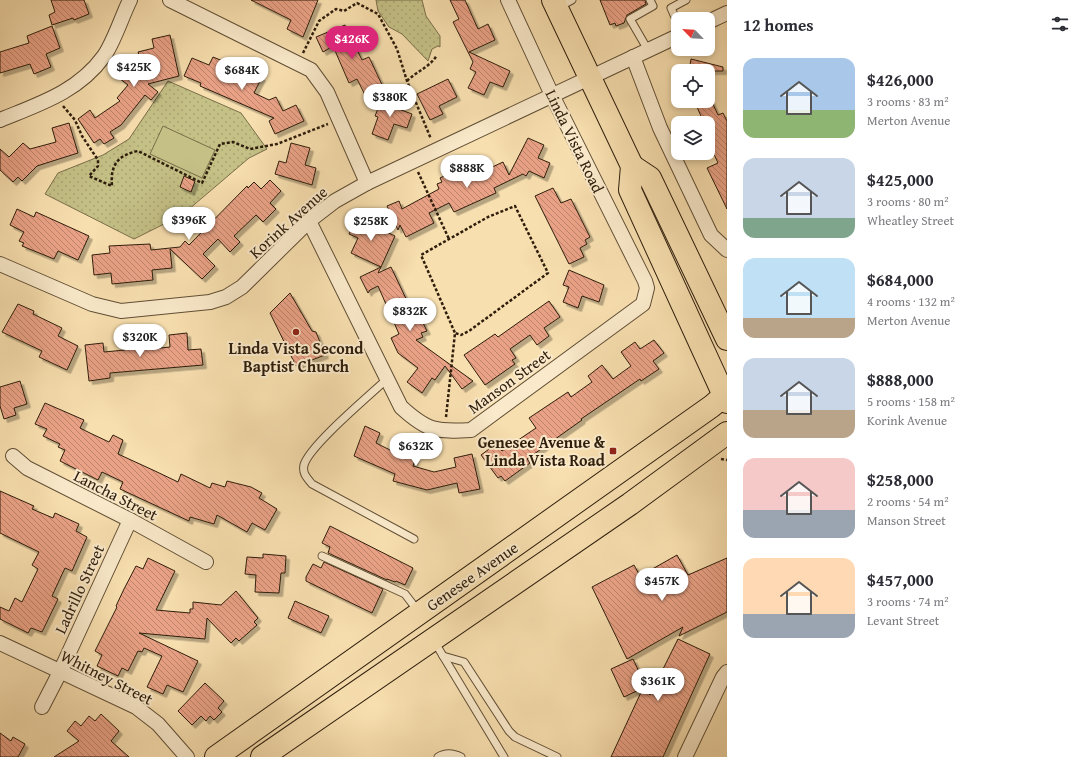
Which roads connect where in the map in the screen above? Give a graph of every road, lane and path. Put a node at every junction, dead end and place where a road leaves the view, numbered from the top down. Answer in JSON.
{"nodes":[{"id":1,"x":130,"y":0,"type":"edge"},
{"id":2,"x":170,"y":0,"type":"edge"},
{"id":3,"x":508,"y":0,"type":"edge"},
{"id":4,"x":650,"y":0,"type":"edge"},
{"id":5,"x":686,"y":0,"type":"edge"},
{"id":6,"x":560,"y":3,"type":"edge"},
{"id":7,"x":673,"y":12,"type":"edge"},
{"id":8,"x":727,"y":13,"type":"edge"},
{"id":9,"x":715,"y":19,"type":"edge"},
{"id":10,"x":671,"y":39,"type":"edge"},
{"id":11,"x":648,"y":50,"type":"junction"},
{"id":12,"x":437,"y":55,"type":"dead end"},
{"id":13,"x":633,"y":57,"type":"junction"},
{"id":14,"x":296,"y":62,"type":"junction"},
{"id":15,"x":589,"y":77,"type":"junction"},
{"id":16,"x":407,"y":81,"type":"junction"},
{"id":17,"x":552,"y":95,"type":"junction"},
{"id":18,"x":56,"y":96,"type":"junction"},
{"id":19,"x":0,"y":120,"type":"edge"},
{"id":20,"x":339,"y":120,"type":"junction"},
{"id":21,"x":437,"y":149,"type":"junction"},
{"id":22,"x":412,"y":161,"type":"junction"},
{"id":23,"x":632,"y":166,"type":"junction"},
{"id":24,"x":367,"y":183,"type":"junction"},
{"id":25,"x":309,"y":221,"type":"junction"},
{"id":26,"x":449,"y":239,"type":"junction"},
{"id":27,"x":727,"y":250,"type":"edge"},
{"id":28,"x":0,"y":264,"type":"edge"},
{"id":29,"x":645,"y":281,"type":"joint"},
{"id":30,"x":455,"y":333,"type":"junction"},
{"id":31,"x":727,"y":339,"type":"edge"},
{"id":32,"x":387,"y":379,"type":"junction"},
{"id":33,"x":726,"y":397,"type":"edge"},
{"id":34,"x":444,"y":432,"type":"junction"},
{"id":35,"x":727,"y":433,"type":"edge"},
{"id":36,"x":13,"y":456,"type":"dead end"},
{"id":37,"x":130,"y":520,"type":"junction"},
{"id":38,"x":414,"y":539,"type":"dead end"},
{"id":39,"x":322,"y":556,"type":"dead end"},
{"id":40,"x":206,"y":562,"type":"dead end"},
{"id":41,"x":419,"y":613,"type":"junction"},
{"id":42,"x":0,"y":642,"type":"edge"},
{"id":43,"x":438,"y":648,"type":"junction"},
{"id":44,"x":60,"y":672,"type":"junction"},
{"id":45,"x":727,"y":672,"type":"edge"},
{"id":46,"x":42,"y":707,"type":"dead end"},
{"id":47,"x":187,"y":757,"type":"edge"},
{"id":48,"x":216,"y":757,"type":"edge"},
{"id":49,"x":262,"y":757,"type":"edge"},
{"id":50,"x":438,"y":757,"type":"edge"},
{"id":51,"x":461,"y":757,"type":"edge"},
{"id":52,"x":504,"y":757,"type":"edge"},
{"id":53,"x":557,"y":757,"type":"edge"},
{"id":54,"x":685,"y":757,"type":"edge"}],
"edges":[{"from":1,"to":18,"type":"street"},
{"from":2,"to":14,"type":"street"},
{"from":3,"to":17,"type":"street","name":"Linda Vista Road"},
{"from":4,"to":11,"type":"lane"},
{"from":5,"to":7,"type":"lane"},
{"from":6,"to":15,"type":"main road"},
{"from":8,"to":9,"type":"street"},
{"from":10,"to":11,"type":"street","name":"Korink Avenue"},
{"from":11,"to":13,"type":"street","name":"Korink Avenue"},
{"from":12,"to":16,"type":"path"},
{"from":13,"to":15,"type":"street","name":"Korink Avenue"},
{"from":13,"to":27,"type":"street"},
{"from":14,"to":16,"type":"path"},
{"from":14,"to":20,"type":"street"},
{"from":15,"to":17,"type":"street","name":"Korink Avenue"},
{"from":15,"to":23,"type":"main road"},
{"from":16,"to":21,"type":"path"},
{"from":17,"to":21,"type":"street","name":"Korink Avenue"},
{"from":17,"to":29,"type":"street","name":"Linda Vista Road"},
{"from":18,"to":19,"type":"street"},
{"from":18,"to":20,"type":"path"},
{"from":20,"to":24,"type":"street"},
{"from":21,"to":22,"type":"street","name":"Korink Avenue"},
{"from":22,"to":24,"type":"street","name":"Korink Avenue"},
{"from":22,"to":26,"type":"path"},
{"from":23,"to":31,"type":"main road"},
{"from":23,"to":33,"type":"main road","name":"Linda Vista Road"},
{"from":24,"to":25,"type":"street","name":"Korink Avenue"},
{"from":25,"to":28,"type":"street","name":"Korink Avenue"},
{"from":25,"to":32,"type":"street","name":"Manson Street"},
{"from":26,"to":30,"type":"path"},
{"from":26,"to":30,"type":"path"},
{"from":29,"to":34,"type":"street","name":"Manson Street"},
{"from":30,"to":34,"type":"path"},
{"from":32,"to":34,"type":"street","name":"Manson Street"},
{"from":32,"to":38,"type":"lane"},
{"from":33,"to":41,"type":"main road","name":"Genesee Avenue"},
{"from":35,"to":43,"type":"main road","name":"Genesee Avenue"},
{"from":36,"to":37,"type":"street","name":"Lancha Street"},
{"from":37,"to":40,"type":"street","name":"Lancha Street"},
{"from":37,"to":44,"type":"street","name":"Ladrillo Street"},
{"from":39,"to":41,"type":"lane"},
{"from":41,"to":48,"type":"main road","name":"Genesee Avenue"},
{"from":42,"to":44,"type":"street","name":"Whitney Street"},
{"from":43,"to":49,"type":"main road","name":"Genesee Avenue"},
{"from":43,"to":52,"type":"lane"},
{"from":43,"to":53,"type":"lane"},
{"from":44,"to":46,"type":"street","name":"Ladrillo Street"},
{"from":44,"to":47,"type":"street","name":"Whitney Street"},
{"from":45,"to":54,"type":"street"},
{"from":50,"to":51,"type":"lane"}]}
